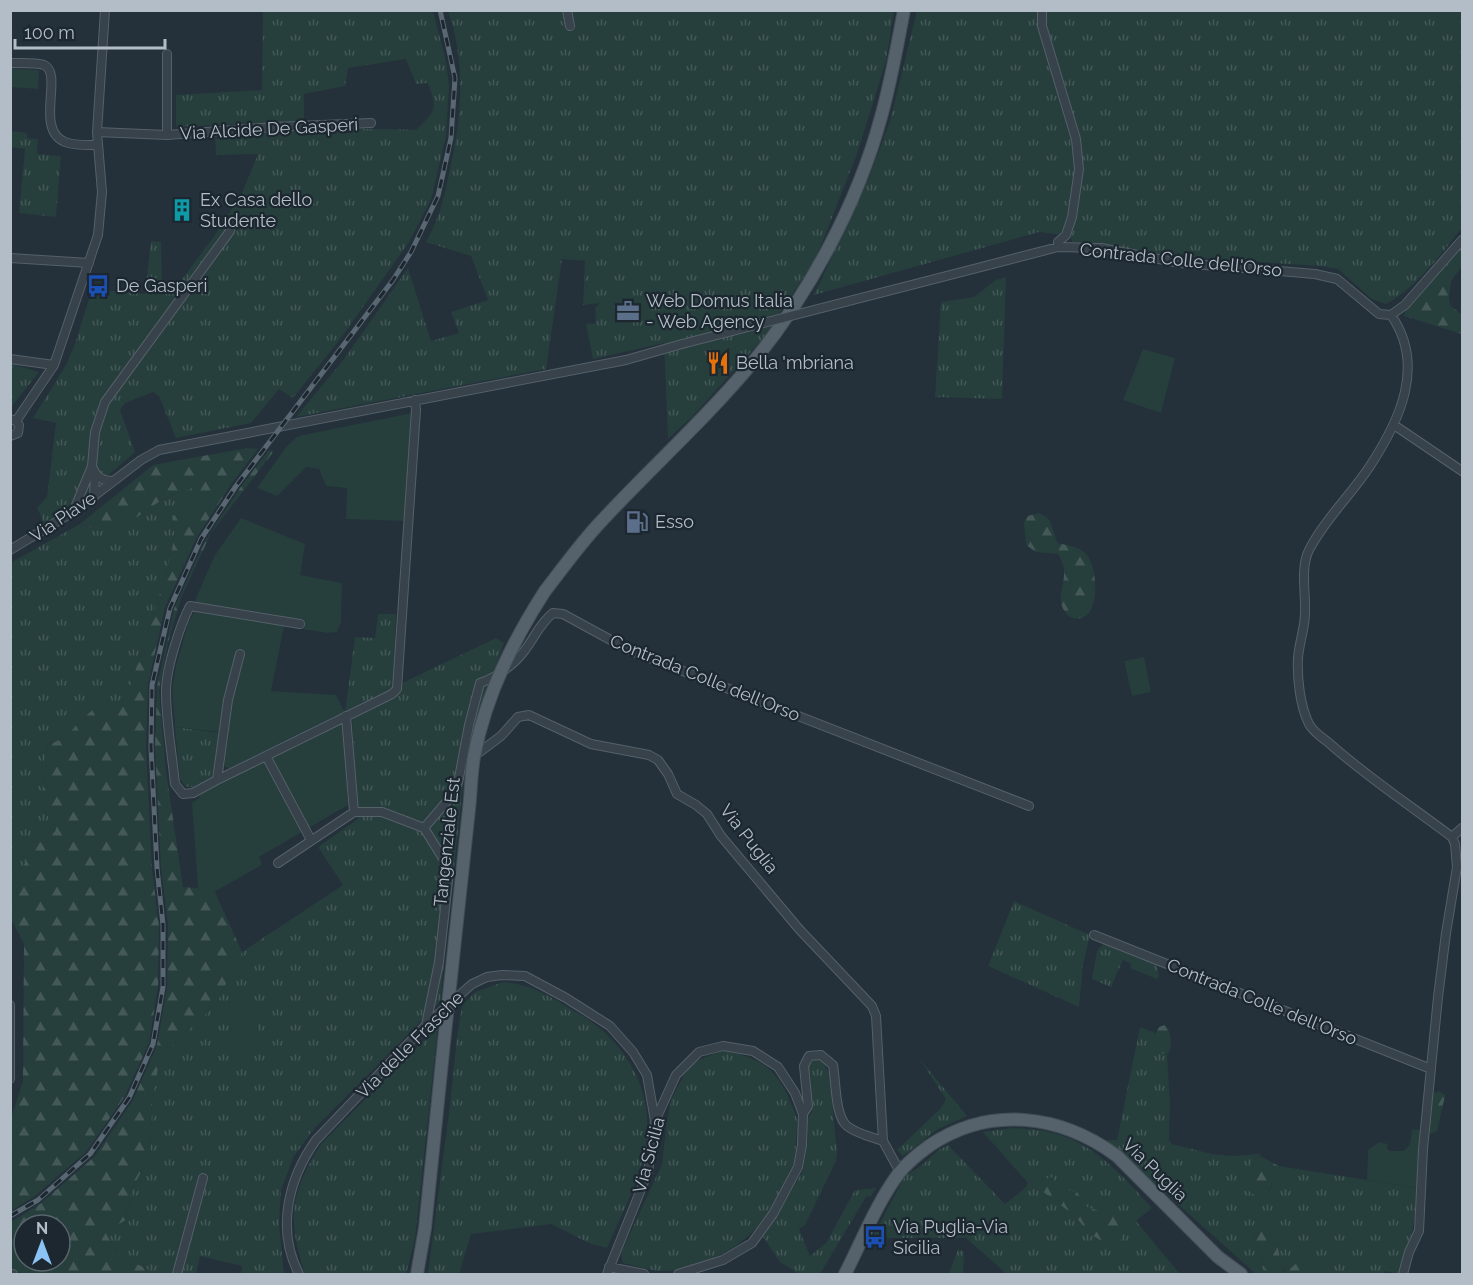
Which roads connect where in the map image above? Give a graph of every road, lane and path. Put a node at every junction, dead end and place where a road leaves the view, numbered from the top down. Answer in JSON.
{"nodes":[{"id":1,"x":105,"y":10,"type":"edge"},
{"id":2,"x":567,"y":10,"type":"edge"},
{"id":3,"x":904,"y":10,"type":"edge"},
{"id":4,"x":1042,"y":10,"type":"edge"},
{"id":5,"x":570,"y":26,"type":"dead end"},
{"id":6,"x":167,"y":54,"type":"dead end"},
{"id":7,"x":10,"y":63,"type":"edge"},
{"id":8,"x":371,"y":123,"type":"dead end"},
{"id":9,"x":97,"y":132,"type":"junction"},
{"id":10,"x":167,"y":135,"type":"junction"},
{"id":11,"x":98,"y":145,"type":"junction"},
{"id":12,"x":230,"y":231,"type":"dead end"},
{"id":13,"x":1462,"y":240,"type":"edge"},
{"id":14,"x":1058,"y":247,"type":"junction"},
{"id":15,"x":10,"y":258,"type":"edge"},
{"id":16,"x":89,"y":263,"type":"junction"},
{"id":17,"x":1391,"y":315,"type":"junction"},
{"id":18,"x":682,"y":344,"type":"joint"},
{"id":19,"x":10,"y":359,"type":"edge"},
{"id":20,"x":54,"y":365,"type":"junction"},
{"id":21,"x":415,"y":400,"type":"junction"},
{"id":22,"x":13,"y":420,"type":"edge"},
{"id":23,"x":1394,"y":425,"type":"junction"},
{"id":24,"x":11,"y":437,"type":"edge"},
{"id":25,"x":93,"y":470,"type":"junction"},
{"id":26,"x":1462,"y":471,"type":"edge"},
{"id":27,"x":87,"y":480,"type":"junction"},
{"id":28,"x":114,"y":481,"type":"junction"},
{"id":29,"x":94,"y":497,"type":"junction"},
{"id":30,"x":73,"y":512,"type":"junction"},
{"id":31,"x":10,"y":550,"type":"edge"},
{"id":32,"x":300,"y":624,"type":"dead end"},
{"id":33,"x":240,"y":654,"type":"dead end"},
{"id":34,"x":346,"y":716,"type":"junction"},
{"id":35,"x":266,"y":756,"type":"junction"},
{"id":36,"x":462,"y":765,"type":"junction"},
{"id":37,"x":218,"y":780,"type":"junction"},
{"id":38,"x":1029,"y":806,"type":"dead end"},
{"id":39,"x":354,"y":812,"type":"junction"},
{"id":40,"x":424,"y":828,"type":"junction"},
{"id":41,"x":1462,"y":828,"type":"edge"},
{"id":42,"x":1452,"y":837,"type":"junction"},
{"id":43,"x":311,"y":840,"type":"junction"},
{"id":44,"x":278,"y":863,"type":"dead end"},
{"id":45,"x":1094,"y":935,"type":"dead end"},
{"id":46,"x":10,"y":1005,"type":"edge"},
{"id":47,"x":426,"y":1025,"type":"junction"},
{"id":48,"x":1431,"y":1069,"type":"junction"},
{"id":49,"x":10,"y":1079,"type":"edge"},
{"id":50,"x":803,"y":1114,"type":"junction"},
{"id":51,"x":656,"y":1122,"type":"junction"},
{"id":52,"x":883,"y":1142,"type":"junction"},
{"id":53,"x":900,"y":1172,"type":"junction"},
{"id":54,"x":203,"y":1178,"type":"dead end"},
{"id":55,"x":860,"y":1242,"type":"junction"},
{"id":56,"x":608,"y":1271,"type":"edge"},
{"id":57,"x":177,"y":1275,"type":"edge"},
{"id":58,"x":299,"y":1275,"type":"edge"},
{"id":59,"x":417,"y":1275,"type":"edge"},
{"id":60,"x":644,"y":1275,"type":"edge"},
{"id":61,"x":678,"y":1275,"type":"edge"},
{"id":62,"x":836,"y":1275,"type":"edge"},
{"id":63,"x":845,"y":1275,"type":"edge"},
{"id":64,"x":1241,"y":1275,"type":"edge"},
{"id":65,"x":1403,"y":1275,"type":"edge"}],
"edges":[{"from":1,"to":9,"type":"street"},
{"from":2,"to":5,"type":"street"},
{"from":3,"to":59,"type":"main road","name":"Tangenziale Est","bridge":true},
{"from":4,"to":14,"type":"street","name":"Contrada Colle dell'Orso"},
{"from":6,"to":10,"type":"street","name":"Via Alcide De Gasperi"},
{"from":7,"to":11,"type":"street"},
{"from":8,"to":10,"type":"street","name":"Via Alcide De Gasperi"},
{"from":9,"to":10,"type":"street","name":"Via Alcide De Gasperi"},
{"from":9,"to":11,"type":"street"},
{"from":11,"to":16,"type":"street"},
{"from":12,"to":25,"type":"street"},
{"from":13,"to":17,"type":"street"},
{"from":14,"to":17,"type":"street","name":"Contrada Colle dell'Orso"},
{"from":14,"to":18,"type":"street","name":"Contrada Colle dell'Orso","bridge":true},
{"from":15,"to":16,"type":"street"},
{"from":16,"to":20,"type":"street"},
{"from":17,"to":23,"type":"street"},
{"from":18,"to":21,"type":"street","name":"Via Piave"},
{"from":19,"to":20,"type":"street"},
{"from":20,"to":22,"type":"street"},
{"from":21,"to":28,"type":"street","name":"Via Piave"},
{"from":21,"to":34,"type":"street"},
{"from":22,"to":24,"type":"street"},
{"from":23,"to":26,"type":"street"},
{"from":23,"to":42,"type":"street"},
{"from":25,"to":27,"type":"street"},
{"from":25,"to":28,"type":"street"},
{"from":25,"to":29,"type":"street"},
{"from":27,"to":29,"type":"street"},
{"from":27,"to":30,"type":"street"},
{"from":28,"to":29,"type":"street","name":"Via Piave"},
{"from":29,"to":30,"type":"street","name":"Via Piave"},
{"from":30,"to":31,"type":"street","name":"Via Piave"},
{"from":32,"to":37,"type":"street"},
{"from":33,"to":37,"type":"street"},
{"from":34,"to":35,"type":"street"},
{"from":34,"to":39,"type":"street"},
{"from":35,"to":37,"type":"street"},
{"from":35,"to":43,"type":"street"},
{"from":36,"to":38,"type":"street","name":"Contrada Colle dell'Orso"},
{"from":36,"to":40,"type":"street","name":"Contrada Colle dell'Orso"},
{"from":36,"to":52,"type":"street","name":"Via Puglia"},
{"from":39,"to":40,"type":"street"},
{"from":39,"to":43,"type":"street"},
{"from":40,"to":47,"type":"street"},
{"from":41,"to":42,"type":"street"},
{"from":42,"to":48,"type":"street"},
{"from":43,"to":44,"type":"street"},
{"from":45,"to":48,"type":"street","name":"Contrada Colle dell'Orso"},
{"from":46,"to":49,"type":"street"},
{"from":47,"to":51,"type":"street","name":"Via delle Frasche"},
{"from":47,"to":58,"type":"street","name":"Via delle Frasche"},
{"from":48,"to":65,"type":"street"},
{"from":50,"to":51,"type":"street","name":"Via Sicilia"},
{"from":50,"to":52,"type":"street"},
{"from":50,"to":61,"type":"street","name":"Via Sicilia"},
{"from":51,"to":56,"type":"street","name":"Via Sicilia"},
{"from":52,"to":53,"type":"street","name":"Via Puglia"},
{"from":53,"to":55,"type":"main road","name":"Via Puglia"},
{"from":53,"to":64,"type":"main road","name":"Via Puglia"},
{"from":54,"to":57,"type":"street"},
{"from":55,"to":62,"type":"main road","name":"Via Puglia"},
{"from":55,"to":63,"type":"main road","name":"Via Puglia"},
{"from":56,"to":60,"type":"street","name":"Via Sicilia"}]}
